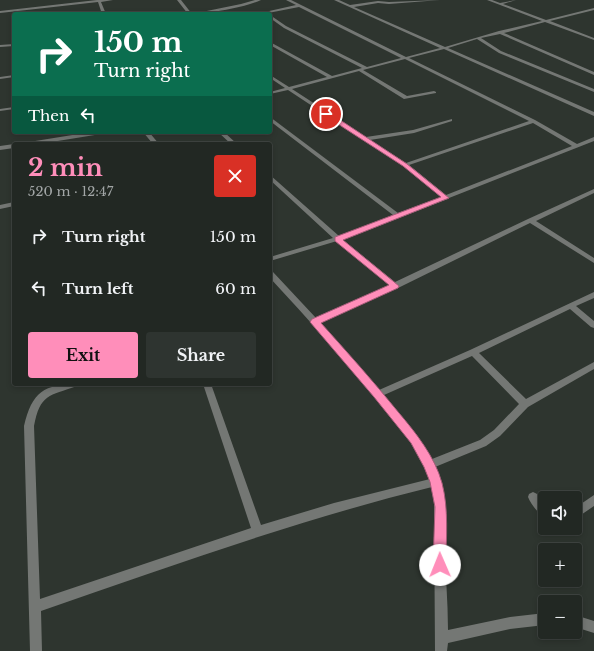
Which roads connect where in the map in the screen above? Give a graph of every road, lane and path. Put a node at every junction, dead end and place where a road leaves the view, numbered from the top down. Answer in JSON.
{"nodes":[{"id":1,"x":111,"y":0,"type":"edge"},
{"id":2,"x":179,"y":0,"type":"edge"},
{"id":3,"x":259,"y":0,"type":"edge"},
{"id":4,"x":288,"y":0,"type":"edge"},
{"id":5,"x":336,"y":0,"type":"edge"},
{"id":6,"x":438,"y":0,"type":"edge"},
{"id":7,"x":489,"y":0,"type":"edge"},
{"id":8,"x":514,"y":0,"type":"edge"},
{"id":9,"x":99,"y":1,"type":"edge"},
{"id":10,"x":498,"y":4,"type":"junction"},
{"id":11,"x":298,"y":6,"type":"junction"},
{"id":12,"x":349,"y":6,"type":"junction"},
{"id":13,"x":594,"y":9,"type":"edge"},
{"id":14,"x":0,"y":12,"type":"edge"},
{"id":15,"x":103,"y":12,"type":"edge"},
{"id":16,"x":188,"y":12,"type":"edge"},
{"id":17,"x":205,"y":12,"type":"edge"},
{"id":18,"x":271,"y":12,"type":"edge"},
{"id":19,"x":272,"y":17,"type":"edge"},
{"id":20,"x":545,"y":22,"type":"junction"},
{"id":21,"x":500,"y":32,"type":"junction"},
{"id":22,"x":478,"y":38,"type":"junction"},
{"id":23,"x":594,"y":39,"type":"edge"},
{"id":24,"x":272,"y":44,"type":"edge"},
{"id":25,"x":12,"y":45,"type":"edge"},
{"id":26,"x":0,"y":46,"type":"edge"},
{"id":27,"x":444,"y":48,"type":"junction"},
{"id":28,"x":404,"y":58,"type":"junction"},
{"id":29,"x":366,"y":68,"type":"junction"},
{"id":30,"x":360,"y":70,"type":"junction"},
{"id":31,"x":594,"y":74,"type":"edge"},
{"id":32,"x":12,"y":76,"type":"edge"},
{"id":33,"x":272,"y":77,"type":"edge"},
{"id":34,"x":331,"y":77,"type":"junction"},
{"id":35,"x":0,"y":78,"type":"edge"},
{"id":36,"x":288,"y":88,"type":"junction"},
{"id":37,"x":594,"y":91,"type":"edge"},
{"id":38,"x":272,"y":92,"type":"edge"},
{"id":39,"x":434,"y":92,"type":"dead end"},
{"id":40,"x":12,"y":108,"type":"edge"},
{"id":41,"x":0,"y":110,"type":"edge"},
{"id":42,"x":594,"y":114,"type":"edge"},
{"id":43,"x":450,"y":120,"type":"dead end"},
{"id":44,"x":272,"y":121,"type":"edge"},
{"id":45,"x":533,"y":122,"type":"junction"},
{"id":46,"x":89,"y":134,"type":"edge"},
{"id":47,"x":148,"y":134,"type":"edge"},
{"id":48,"x":223,"y":134,"type":"edge"},
{"id":49,"x":365,"y":139,"type":"junction"},
{"id":50,"x":594,"y":139,"type":"edge"},
{"id":51,"x":41,"y":142,"type":"edge"},
{"id":52,"x":154,"y":142,"type":"edge"},
{"id":53,"x":232,"y":142,"type":"edge"},
{"id":54,"x":12,"y":146,"type":"edge"},
{"id":55,"x":577,"y":146,"type":"junction"},
{"id":56,"x":0,"y":148,"type":"edge"},
{"id":57,"x":405,"y":165,"type":"junction"},
{"id":58,"x":272,"y":179,"type":"edge"},
{"id":59,"x":594,"y":192,"type":"edge"},
{"id":60,"x":446,"y":198,"type":"junction"},
{"id":61,"x":12,"y":204,"type":"edge"},
{"id":62,"x":0,"y":206,"type":"edge"},
{"id":63,"x":398,"y":216,"type":"junction"},
{"id":64,"x":530,"y":220,"type":"junction"},
{"id":65,"x":338,"y":239,"type":"junction"},
{"id":66,"x":272,"y":258,"type":"edge"},
{"id":67,"x":594,"y":261,"type":"edge"},
{"id":68,"x":272,"y":276,"type":"edge"},
{"id":69,"x":395,"y":286,"type":"junction"},
{"id":70,"x":594,"y":295,"type":"edge"},
{"id":71,"x":571,"y":306,"type":"junction"},
{"id":72,"x":315,"y":322,"type":"junction"},
{"id":73,"x":594,"y":325,"type":"edge"},
{"id":74,"x":473,"y":352,"type":"junction"},
{"id":75,"x":594,"y":365,"type":"edge"},
{"id":76,"x":67,"y":386,"type":"edge"},
{"id":77,"x":208,"y":386,"type":"edge"},
{"id":78,"x":378,"y":394,"type":"junction"},
{"id":79,"x":525,"y":404,"type":"junction"},
{"id":80,"x":429,"y":465,"type":"junction"},
{"id":81,"x":436,"y":482,"type":"junction"},
{"id":82,"x":533,"y":497,"type":"dead end"},
{"id":83,"x":594,"y":500,"type":"edge"},
{"id":84,"x":538,"y":503,"type":"edge"},
{"id":85,"x":582,"y":509,"type":"edge"},
{"id":86,"x":258,"y":532,"type":"junction"},
{"id":87,"x":34,"y":607,"type":"junction"},
{"id":88,"x":538,"y":620,"type":"edge"},
{"id":89,"x":582,"y":623,"type":"edge"},
{"id":90,"x":594,"y":627,"type":"edge"},
{"id":91,"x":441,"y":638,"type":"junction"},
{"id":92,"x":36,"y":651,"type":"edge"},
{"id":93,"x":441,"y":651,"type":"edge"}],
"edges":[{"from":1,"to":9,"type":"street"},
{"from":2,"to":16,"type":"street"},
{"from":3,"to":17,"type":"street"},
{"from":4,"to":11,"type":"street"},
{"from":5,"to":12,"type":"street"},
{"from":6,"to":12,"type":"street"},
{"from":7,"to":10,"type":"street"},
{"from":8,"to":10,"type":"street"},
{"from":9,"to":14,"type":"street"},
{"from":9,"to":15,"type":"street"},
{"from":10,"to":20,"type":"street"},
{"from":11,"to":18,"type":"street"},
{"from":11,"to":28,"type":"street"},
{"from":12,"to":27,"type":"street"},
{"from":13,"to":20,"type":"street"},
{"from":19,"to":29,"type":"street"},
{"from":20,"to":21,"type":"street"},
{"from":20,"to":23,"type":"street"},
{"from":21,"to":22,"type":"street"},
{"from":21,"to":31,"type":"street"},
{"from":22,"to":27,"type":"street"},
{"from":22,"to":37,"type":"street"},
{"from":24,"to":34,"type":"street"},
{"from":25,"to":26,"type":"street"},
{"from":27,"to":28,"type":"street"},
{"from":27,"to":42,"type":"street"},
{"from":28,"to":29,"type":"street"},
{"from":28,"to":45,"type":"street"},
{"from":29,"to":30,"type":"street"},
{"from":30,"to":34,"type":"street"},
{"from":30,"to":39,"type":"street"},
{"from":32,"to":35,"type":"street"},
{"from":33,"to":36,"type":"street"},
{"from":34,"to":36,"type":"street"},
{"from":36,"to":38,"type":"street"},
{"from":36,"to":49,"type":"street"},
{"from":40,"to":41,"type":"street"},
{"from":43,"to":49,"type":"street"},
{"from":44,"to":63,"type":"street"},
{"from":45,"to":55,"type":"street"},
{"from":45,"to":57,"type":"street"},
{"from":46,"to":51,"type":"street"},
{"from":47,"to":52,"type":"street"},
{"from":48,"to":53,"type":"street"},
{"from":49,"to":57,"type":"street"},
{"from":50,"to":55,"type":"street"},
{"from":54,"to":56,"type":"street"},
{"from":55,"to":60,"type":"street"},
{"from":57,"to":60,"type":"street"},
{"from":58,"to":65,"type":"street"},
{"from":59,"to":64,"type":"street"},
{"from":60,"to":63,"type":"street"},
{"from":61,"to":62,"type":"street"},
{"from":63,"to":65,"type":"street"},
{"from":64,"to":67,"type":"street"},
{"from":64,"to":69,"type":"street"},
{"from":65,"to":66,"type":"street"},
{"from":65,"to":69,"type":"street"},
{"from":68,"to":72,"type":"street"},
{"from":69,"to":72,"type":"street"},
{"from":70,"to":71,"type":"street"},
{"from":71,"to":73,"type":"street"},
{"from":71,"to":74,"type":"street"},
{"from":72,"to":78,"type":"street"},
{"from":74,"to":78,"type":"street"},
{"from":74,"to":79,"type":"street"},
{"from":75,"to":79,"type":"street"},
{"from":76,"to":87,"type":"street"},
{"from":77,"to":86,"type":"street"},
{"from":78,"to":80,"type":"street"},
{"from":79,"to":80,"type":"street"},
{"from":80,"to":81,"type":"street"},
{"from":81,"to":86,"type":"street"},
{"from":81,"to":91,"type":"street"},
{"from":82,"to":84,"type":"street"},
{"from":83,"to":85,"type":"street"},
{"from":86,"to":87,"type":"street"},
{"from":87,"to":92,"type":"street"},
{"from":88,"to":91,"type":"street"},
{"from":89,"to":90,"type":"street"},
{"from":91,"to":93,"type":"street"}]}
